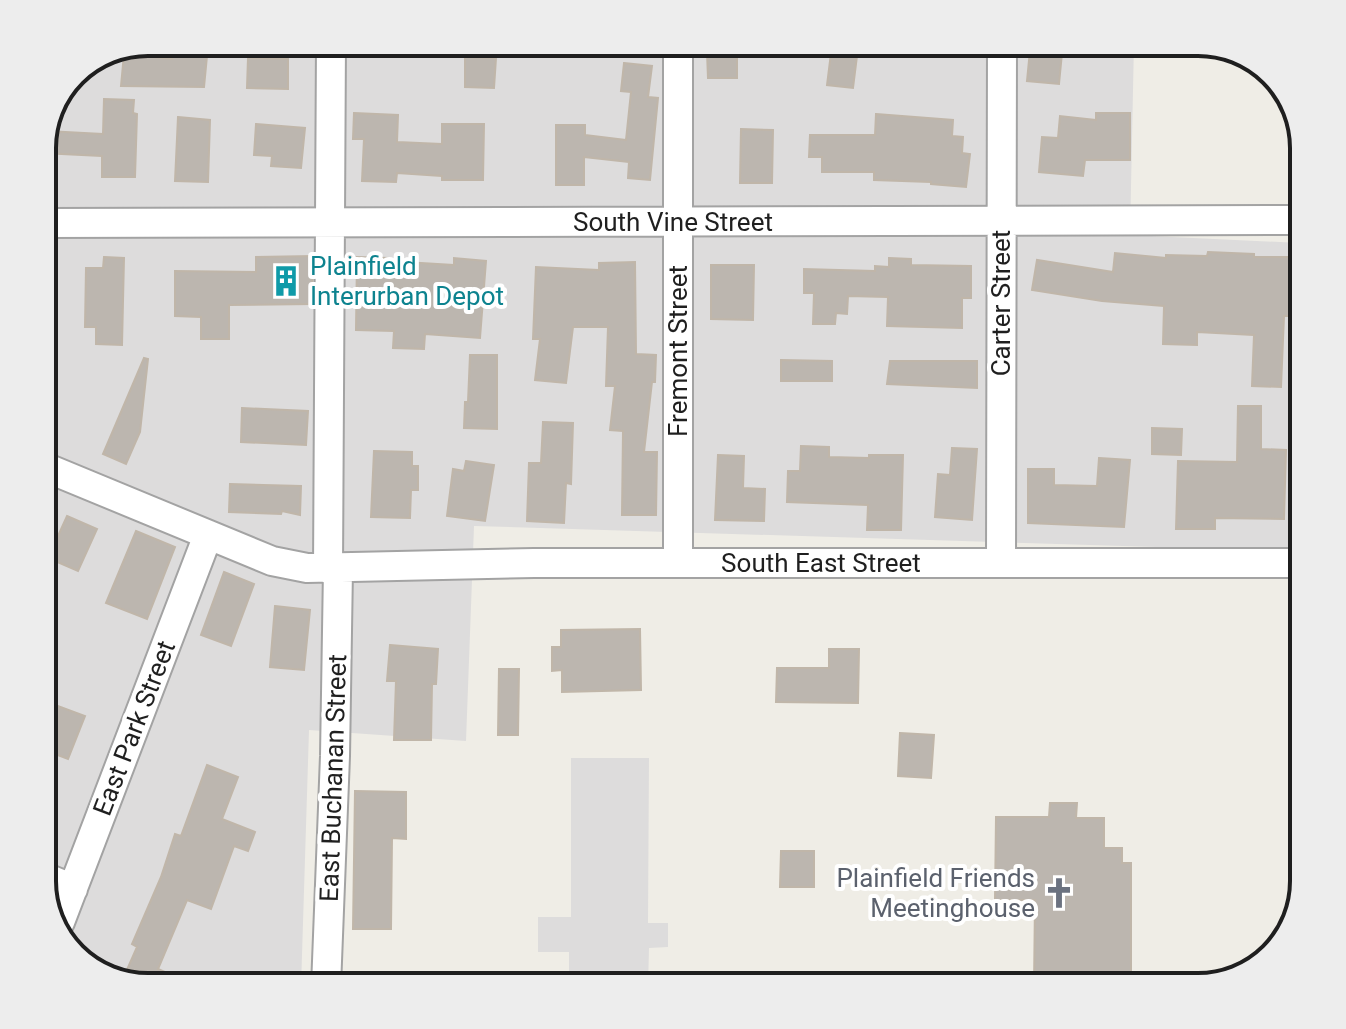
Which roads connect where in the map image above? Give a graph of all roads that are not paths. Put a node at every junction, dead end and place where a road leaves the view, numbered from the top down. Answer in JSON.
{"nodes":[{"id":1,"x":331,"y":56,"type":"edge"},
{"id":2,"x":678,"y":56,"type":"edge"},
{"id":3,"x":1002,"y":56,"type":"edge"},
{"id":4,"x":1290,"y":220,"type":"edge"},
{"id":5,"x":1001,"y":221,"type":"junction"},
{"id":6,"x":678,"y":222,"type":"junction"},
{"id":7,"x":56,"y":223,"type":"edge"},
{"id":8,"x":331,"y":223,"type":"junction"},
{"id":9,"x":56,"y":472,"type":"edge"},
{"id":10,"x":208,"y":535,"type":"junction"},
{"id":11,"x":678,"y":563,"type":"junction"},
{"id":12,"x":1001,"y":563,"type":"junction"},
{"id":13,"x":1290,"y":563,"type":"edge"},
{"id":14,"x":333,"y":569,"type":"junction"},
{"id":15,"x":56,"y":882,"type":"edge"},
{"id":16,"x":73,"y":889,"type":"junction"},
{"id":17,"x":63,"y":915,"type":"edge"},
{"id":18,"x":327,"y":973,"type":"edge"}],
"edges":[{"from":1,"to":8,"type":"street","name":"East Buchanan Street"},
{"from":2,"to":6,"type":"street","name":"Fremont Street"},
{"from":3,"to":5,"type":"street","name":"Carter Street"},
{"from":4,"to":5,"type":"street","name":"South Vine Street"},
{"from":5,"to":6,"type":"street","name":"South Vine Street"},
{"from":5,"to":12,"type":"street","name":"Carter Street"},
{"from":6,"to":8,"type":"street","name":"South Vine Street"},
{"from":6,"to":11,"type":"street","name":"Fremont Street"},
{"from":7,"to":8,"type":"street","name":"South Vine Street"},
{"from":8,"to":14,"type":"street","name":"East Buchanan Street"},
{"from":9,"to":10,"type":"street","name":"South East Street"},
{"from":10,"to":14,"type":"street","name":"South East Street"},
{"from":10,"to":16,"type":"street","name":"East Park Street"},
{"from":11,"to":12,"type":"street","name":"South East Street"},
{"from":11,"to":14,"type":"street","name":"South East Street"},
{"from":12,"to":13,"type":"street","name":"South East Street"},
{"from":14,"to":18,"type":"street","name":"East Buchanan Street"},
{"from":15,"to":16,"type":"street"},
{"from":16,"to":17,"type":"street","name":"East Park Street"}]}
